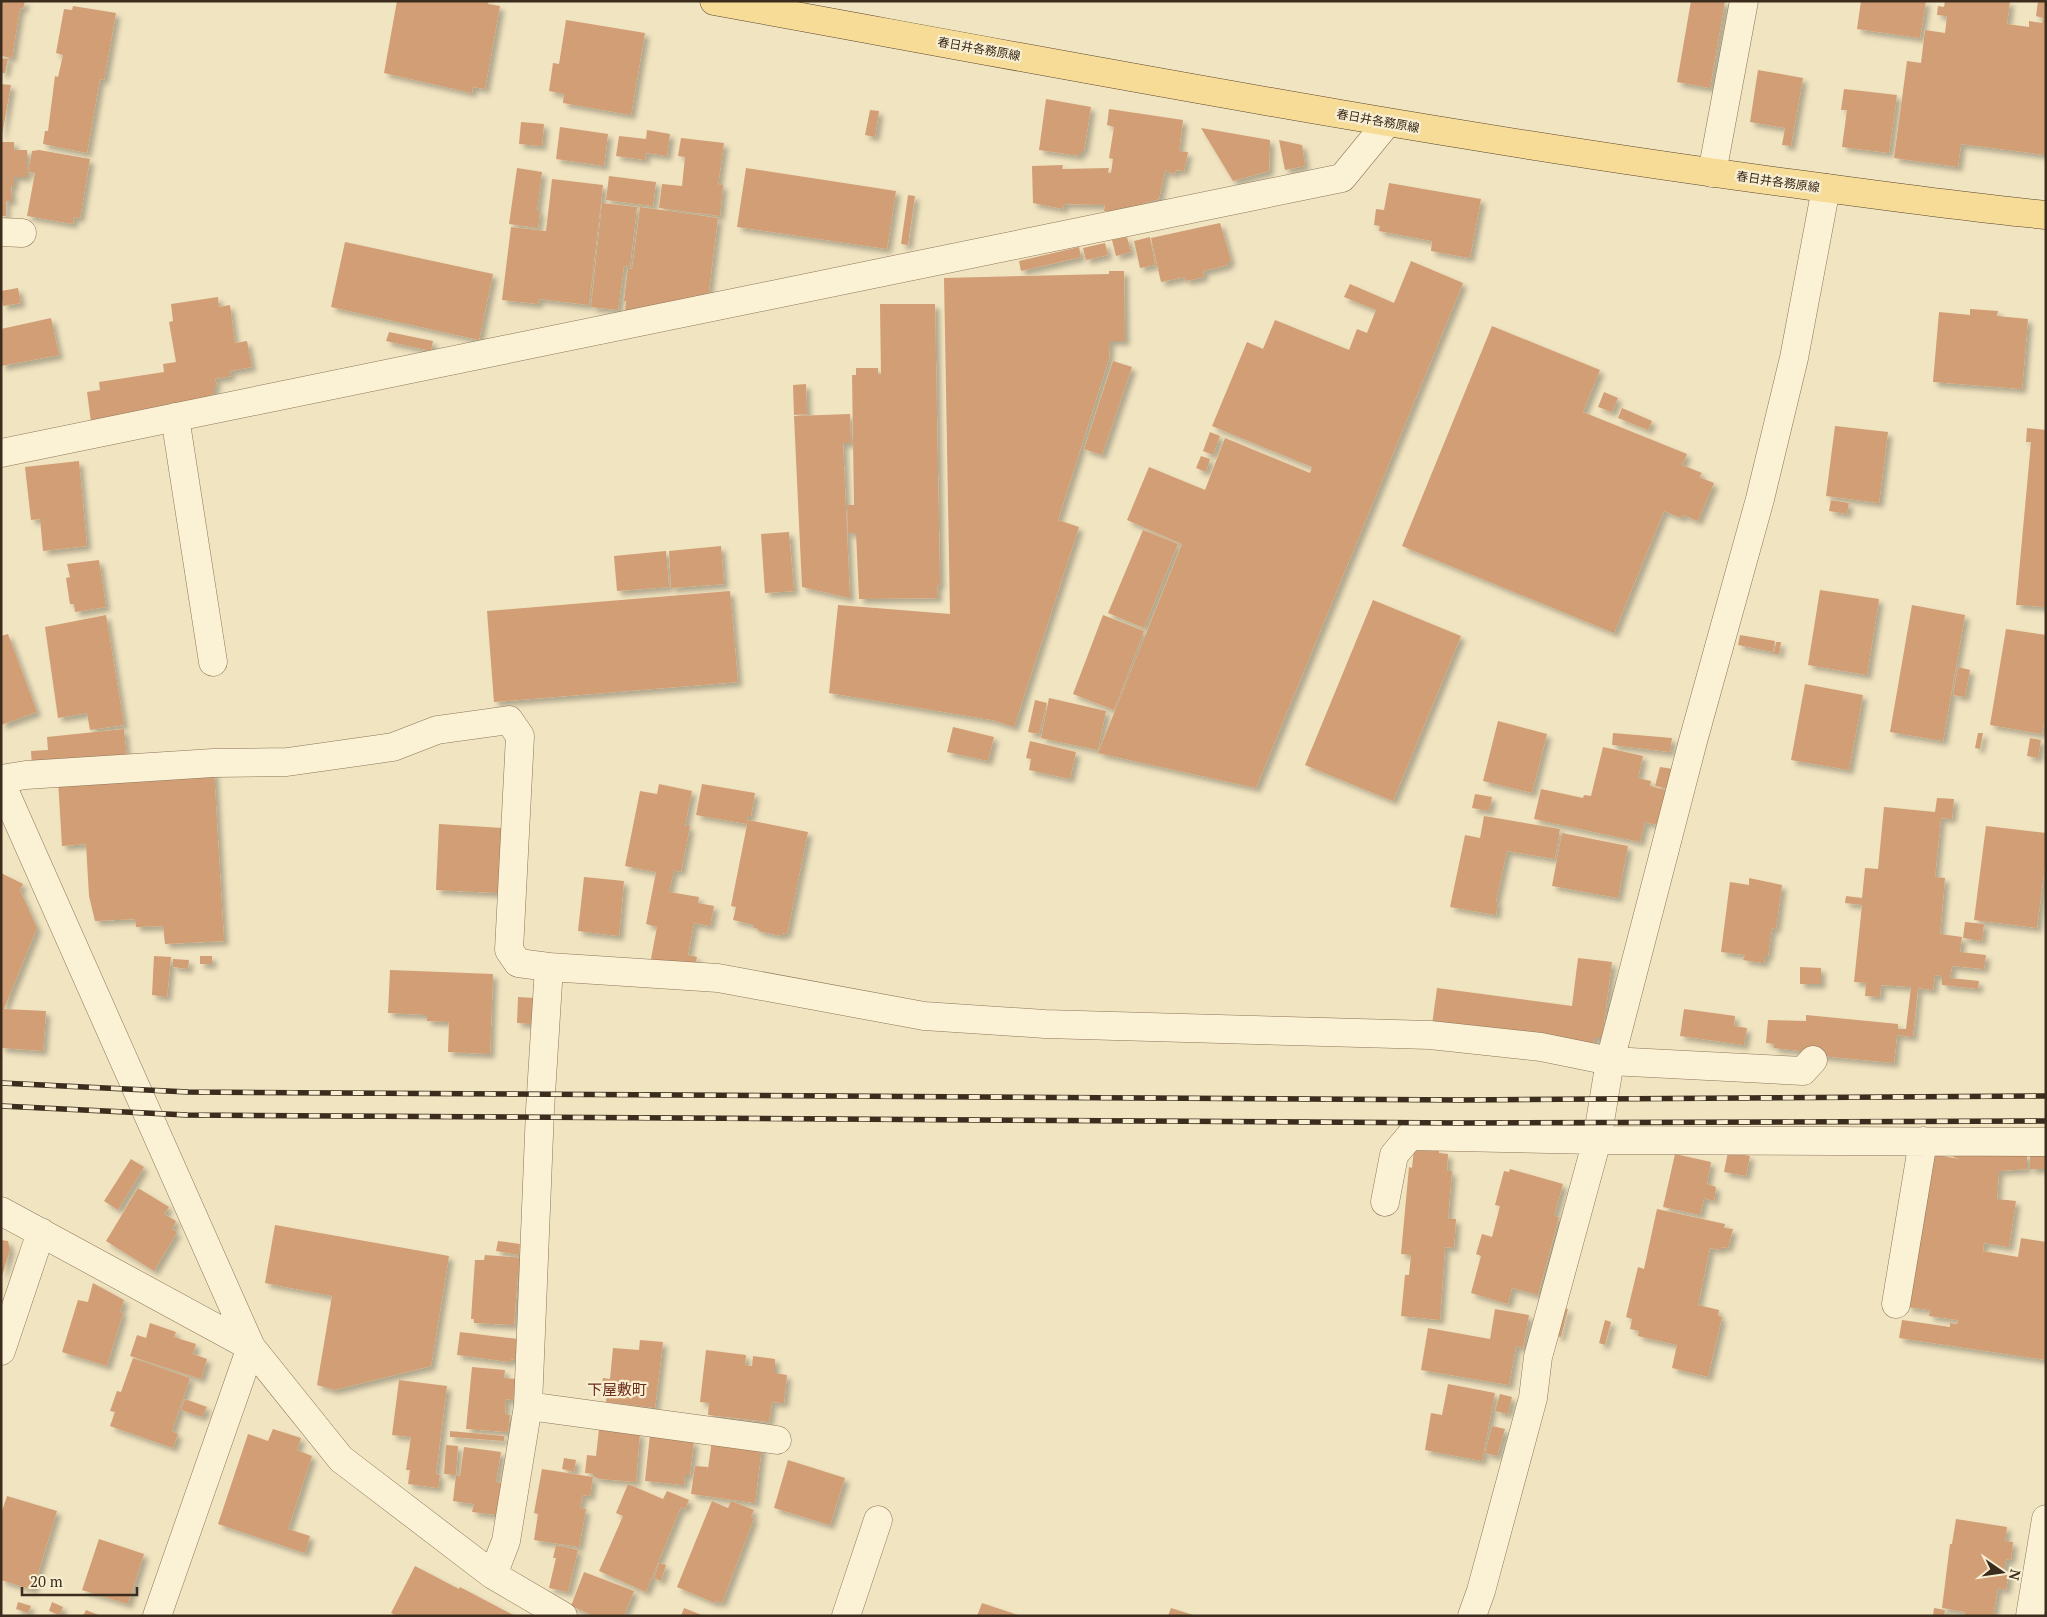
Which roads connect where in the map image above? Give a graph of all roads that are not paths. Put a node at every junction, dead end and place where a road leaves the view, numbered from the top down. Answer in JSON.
{"nodes":[{"id":1,"x":714,"y":1,"type":"edge"},
{"id":2,"x":1744,"y":1,"type":"edge"},
{"id":3,"x":1387,"y":123,"type":"junction"},
{"id":4,"x":1712,"y":173,"type":"junction"},
{"id":5,"x":1826,"y":188,"type":"junction"},
{"id":6,"x":2046,"y":215,"type":"edge"},
{"id":7,"x":175,"y":417,"type":"junction"},
{"id":8,"x":1,"y":453,"type":"edge"},
{"id":9,"x":213,"y":662,"type":"dead end"},
{"id":10,"x":1,"y":779,"type":"edge"},
{"id":11,"x":1,"y":783,"type":"edge"},
{"id":12,"x":549,"y":967,"type":"junction"},
{"id":13,"x":1813,"y":1060,"type":"dead end"},
{"id":14,"x":1610,"y":1061,"type":"junction"},
{"id":15,"x":1597,"y":1140,"type":"junction"},
{"id":16,"x":1923,"y":1141,"type":"junction"},
{"id":17,"x":2046,"y":1142,"type":"edge"},
{"id":18,"x":1385,"y":1202,"type":"dead end"},
{"id":19,"x":1,"y":1211,"type":"edge"},
{"id":20,"x":41,"y":1232,"type":"junction"},
{"id":21,"x":1896,"y":1304,"type":"dead end"},
{"id":22,"x":251,"y":1347,"type":"junction"},
{"id":23,"x":1,"y":1351,"type":"edge"},
{"id":24,"x":528,"y":1406,"type":"junction"},
{"id":25,"x":777,"y":1440,"type":"dead end"},
{"id":26,"x":2046,"y":1519,"type":"edge"},
{"id":27,"x":878,"y":1520,"type":"dead end"},
{"id":28,"x":492,"y":1576,"type":"junction"},
{"id":29,"x":157,"y":1616,"type":"edge"},
{"id":30,"x":563,"y":1616,"type":"edge"},
{"id":31,"x":846,"y":1616,"type":"edge"},
{"id":32,"x":1472,"y":1616,"type":"edge"},
{"id":33,"x":2030,"y":1616,"type":"edge"}],
"edges":[{"from":1,"to":3,"type":"main road","name":"春日井各務原線"},
{"from":2,"to":4,"type":"street"},
{"from":3,"to":4,"type":"main road","name":"春日井各務原線"},
{"from":3,"to":7,"type":"street"},
{"from":4,"to":5,"type":"main road","name":"春日井各務原線"},
{"from":5,"to":6,"type":"main road","name":"春日井各務原線"},
{"from":5,"to":14,"type":"street"},
{"from":7,"to":8,"type":"street"},
{"from":7,"to":9,"type":"street"},
{"from":10,"to":12,"type":"street"},
{"from":11,"to":22,"type":"street"},
{"from":12,"to":14,"type":"street"},
{"from":12,"to":24,"type":"street"},
{"from":13,"to":14,"type":"street"},
{"from":14,"to":15,"type":"street"},
{"from":15,"to":16,"type":"street"},
{"from":15,"to":18,"type":"street"},
{"from":15,"to":32,"type":"street"},
{"from":16,"to":17,"type":"street"},
{"from":16,"to":21,"type":"street"},
{"from":19,"to":20,"type":"street"},
{"from":20,"to":22,"type":"street"},
{"from":20,"to":23,"type":"street"},
{"from":22,"to":28,"type":"street"},
{"from":22,"to":29,"type":"street"},
{"from":24,"to":25,"type":"street"},
{"from":24,"to":28,"type":"street"},
{"from":26,"to":33,"type":"street"},
{"from":27,"to":31,"type":"street"},
{"from":28,"to":30,"type":"street"}]}
